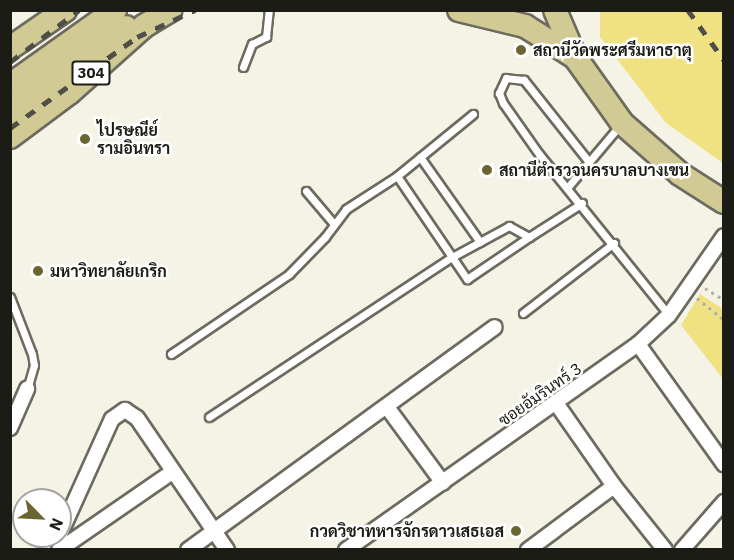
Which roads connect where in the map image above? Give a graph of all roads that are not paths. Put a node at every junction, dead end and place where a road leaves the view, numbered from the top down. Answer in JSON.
{"nodes":[{"id":1,"x":65,"y":10,"type":"edge"},
{"id":2,"x":115,"y":10,"type":"edge"},
{"id":3,"x":156,"y":10,"type":"edge"},
{"id":4,"x":171,"y":10,"type":"edge"},
{"id":5,"x":269,"y":10,"type":"edge"},
{"id":6,"x":459,"y":10,"type":"edge"},
{"id":7,"x":555,"y":10,"type":"edge"},
{"id":8,"x":10,"y":48,"type":"edge"},
{"id":9,"x":575,"y":57,"type":"junction"},
{"id":10,"x":243,"y":67,"type":"dead end"},
{"id":11,"x":10,"y":85,"type":"edge"},
{"id":12,"x":10,"y":111,"type":"edge"},
{"id":13,"x":473,"y":114,"type":"dead end"},
{"id":14,"x":622,"y":123,"type":"junction"},
{"id":15,"x":10,"y":137,"type":"edge"},
{"id":16,"x":420,"y":157,"type":"junction"},
{"id":17,"x":589,"y":162,"type":"junction"},
{"id":18,"x":397,"y":176,"type":"junction"},
{"id":19,"x":567,"y":188,"type":"junction"},
{"id":20,"x":306,"y":192,"type":"dead end"},
{"id":21,"x":723,"y":202,"type":"edge"},
{"id":22,"x":582,"y":204,"type":"junction"},
{"id":23,"x":333,"y":223,"type":"junction"},
{"id":24,"x":723,"y":236,"type":"edge"},
{"id":25,"x":529,"y":237,"type":"junction"},
{"id":26,"x":480,"y":242,"type":"junction"},
{"id":27,"x":614,"y":243,"type":"junction"},
{"id":28,"x":452,"y":257,"type":"junction"},
{"id":29,"x":10,"y":297,"type":"edge"},
{"id":30,"x":523,"y":313,"type":"dead end"},
{"id":31,"x":669,"y":315,"type":"junction"},
{"id":32,"x":495,"y":327,"type":"dead end"},
{"id":33,"x":638,"y":344,"type":"junction"},
{"id":34,"x":171,"y":354,"type":"dead end"},
{"id":35,"x":27,"y":389,"type":"joint"},
{"id":36,"x":556,"y":403,"type":"junction"},
{"id":37,"x":387,"y":407,"type":"junction"},
{"id":38,"x":208,"y":417,"type":"dead end"},
{"id":39,"x":10,"y":429,"type":"edge"},
{"id":40,"x":723,"y":464,"type":"edge"},
{"id":41,"x":172,"y":472,"type":"junction"},
{"id":42,"x":443,"y":483,"type":"junction"},
{"id":43,"x":614,"y":486,"type":"junction"},
{"id":44,"x":723,"y":502,"type":"edge"},
{"id":45,"x":72,"y":507,"type":"edge"},
{"id":46,"x":214,"y":531,"type":"junction"},
{"id":47,"x":59,"y":549,"type":"edge"},
{"id":48,"x":188,"y":549,"type":"edge"},
{"id":49,"x":227,"y":549,"type":"edge"},
{"id":50,"x":348,"y":549,"type":"edge"},
{"id":51,"x":528,"y":549,"type":"edge"},
{"id":52,"x":665,"y":549,"type":"edge"},
{"id":53,"x":682,"y":549,"type":"edge"}],
"edges":[{"from":1,"to":8,"type":"main road"},
{"from":2,"to":11,"type":"main road","number":"304"},
{"from":3,"to":12,"type":"main road","number":"304"},
{"from":4,"to":15,"type":"main road","number":"304"},
{"from":5,"to":10,"type":"lane"},
{"from":6,"to":9,"type":"main road"},
{"from":7,"to":9,"type":"main road"},
{"from":9,"to":14,"type":"main road"},
{"from":13,"to":16,"type":"lane"},
{"from":14,"to":17,"type":"lane"},
{"from":14,"to":21,"type":"main road"},
{"from":16,"to":18,"type":"lane"},
{"from":16,"to":26,"type":"lane"},
{"from":17,"to":19,"type":"lane"},
{"from":17,"to":19,"type":"lane"},
{"from":18,"to":23,"type":"lane"},
{"from":18,"to":28,"type":"lane"},
{"from":19,"to":22,"type":"lane"},
{"from":20,"to":23,"type":"lane"},
{"from":22,"to":25,"type":"lane"},
{"from":22,"to":27,"type":"lane"},
{"from":23,"to":34,"type":"lane"},
{"from":24,"to":31,"type":"street","name":"ซอยอัมรินทร์ 3"},
{"from":25,"to":26,"type":"lane"},
{"from":25,"to":28,"type":"lane"},
{"from":26,"to":28,"type":"lane"},
{"from":27,"to":30,"type":"lane"},
{"from":27,"to":31,"type":"lane"},
{"from":28,"to":38,"type":"lane"},
{"from":29,"to":35,"type":"lane"},
{"from":31,"to":33,"type":"street","name":"ซอยอัมรินทร์ 3"},
{"from":32,"to":37,"type":"street"},
{"from":33,"to":36,"type":"street","name":"ซอยอัมรินทร์ 3"},
{"from":33,"to":40,"type":"street"},
{"from":35,"to":39,"type":"street"},
{"from":36,"to":42,"type":"street","name":"ซอยอัมรินทร์ 3"},
{"from":36,"to":43,"type":"street"},
{"from":37,"to":42,"type":"street"},
{"from":37,"to":46,"type":"street"},
{"from":41,"to":45,"type":"street"},
{"from":41,"to":46,"type":"street"},
{"from":41,"to":47,"type":"street"},
{"from":42,"to":50,"type":"street","name":"ซอยอัมรินทร์ 3"},
{"from":43,"to":51,"type":"street"},
{"from":43,"to":52,"type":"street"},
{"from":44,"to":53,"type":"street"},
{"from":46,"to":48,"type":"street"},
{"from":46,"to":49,"type":"street"}]}
